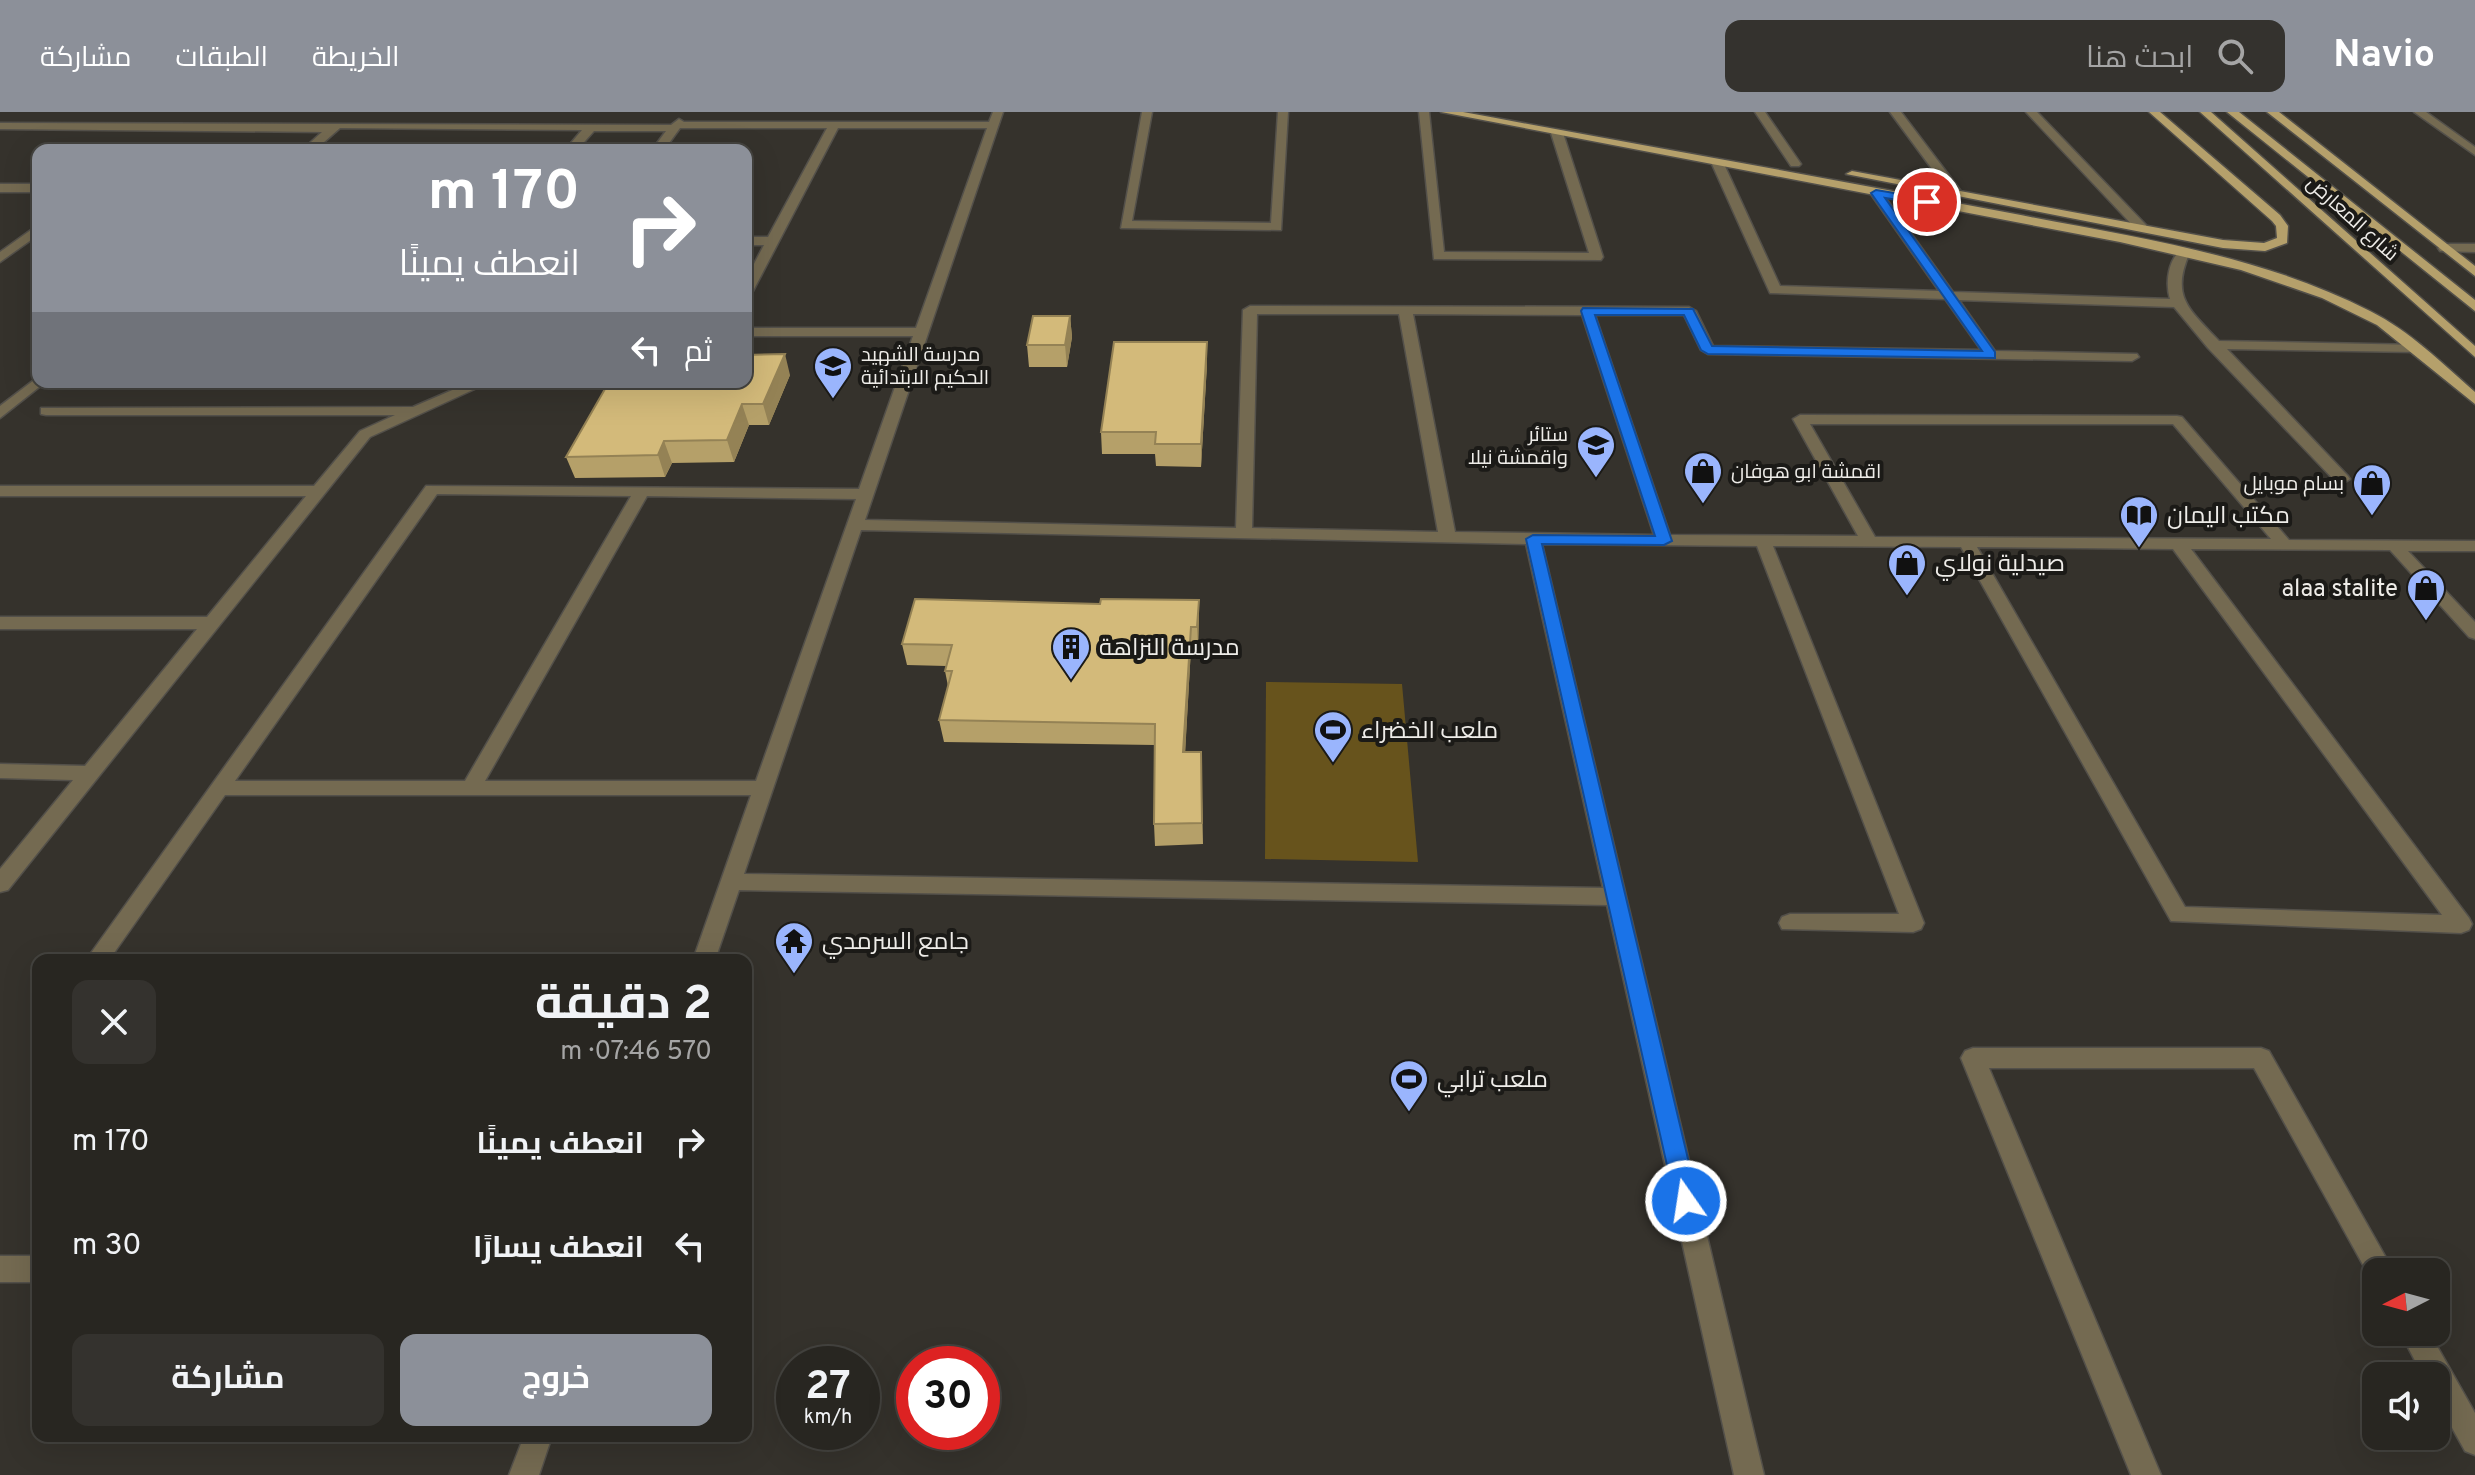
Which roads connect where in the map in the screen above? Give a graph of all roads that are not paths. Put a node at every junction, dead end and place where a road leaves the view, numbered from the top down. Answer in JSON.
{"nodes":[{"id":1,"x":352,"y":112,"type":"edge"},
{"id":2,"x":686,"y":112,"type":"edge"},
{"id":3,"x":1147,"y":112,"type":"edge"},
{"id":4,"x":1283,"y":112,"type":"edge"},
{"id":5,"x":1424,"y":112,"type":"edge"},
{"id":6,"x":1446,"y":112,"type":"edge"},
{"id":7,"x":1521,"y":112,"type":"edge"},
{"id":8,"x":1760,"y":112,"type":"edge"},
{"id":9,"x":1895,"y":112,"type":"edge"},
{"id":10,"x":2031,"y":112,"type":"edge"},
{"id":11,"x":2154,"y":112,"type":"edge"},
{"id":12,"x":2170,"y":112,"type":"edge"},
{"id":13,"x":2205,"y":112,"type":"edge"},
{"id":14,"x":2232,"y":112,"type":"edge"},
{"id":15,"x":2272,"y":112,"type":"edge"},
{"id":16,"x":2419,"y":112,"type":"edge"},
{"id":17,"x":996,"y":118,"type":"edge"},
{"id":18,"x":834,"y":125,"type":"junction"},
{"id":19,"x":0,"y":126,"type":"edge"},
{"id":20,"x":675,"y":126,"type":"junction"},
{"id":21,"x":335,"y":127,"type":"junction"},
{"id":22,"x":591,"y":127,"type":"junction"},
{"id":23,"x":1557,"y":133,"type":"junction"},
{"id":24,"x":2305,"y":139,"type":"junction"},
{"id":25,"x":315,"y":144,"type":"edge"},
{"id":26,"x":576,"y":144,"type":"edge"},
{"id":27,"x":662,"y":144,"type":"edge"},
{"id":28,"x":2475,"y":152,"type":"edge"},
{"id":29,"x":1717,"y":162,"type":"junction"},
{"id":30,"x":2213,"y":163,"type":"junction"},
{"id":31,"x":1795,"y":164,"type":"junction"},
{"id":32,"x":0,"y":188,"type":"edge"},
{"id":33,"x":32,"y":188,"type":"edge"},
{"id":34,"x":1876,"y":193,"type":"junction"},
{"id":35,"x":1956,"y":193,"type":"junction"},
{"id":36,"x":2265,"y":208,"type":"junction"},
{"id":37,"x":2281,"y":208,"type":"dead end"},
{"id":38,"x":2297,"y":209,"type":"dead end"},
{"id":39,"x":2313,"y":209,"type":"junction"},
{"id":40,"x":2359,"y":212,"type":"junction"},
{"id":41,"x":2121,"y":224,"type":"junction"},
{"id":42,"x":2142,"y":228,"type":"junction"},
{"id":43,"x":32,"y":233,"type":"edge"},
{"id":44,"x":2117,"y":239,"type":"junction"},
{"id":45,"x":752,"y":241,"type":"edge"},
{"id":46,"x":772,"y":241,"type":"junction"},
{"id":47,"x":2444,"y":248,"type":"junction"},
{"id":48,"x":2475,"y":248,"type":"edge"},
{"id":49,"x":2184,"y":252,"type":"junction"},
{"id":50,"x":2,"y":255,"type":"edge"},
{"id":51,"x":2475,"y":272,"type":"edge"},
{"id":52,"x":752,"y":279,"type":"edge"},
{"id":53,"x":1946,"y":294,"type":"junction"},
{"id":54,"x":2177,"y":303,"type":"junction"},
{"id":55,"x":2475,"y":307,"type":"edge"},
{"id":56,"x":1405,"y":310,"type":"junction"},
{"id":57,"x":1587,"y":311,"type":"junction"},
{"id":58,"x":752,"y":332,"type":"edge"},
{"id":59,"x":922,"y":332,"type":"junction"},
{"id":60,"x":2213,"y":345,"type":"junction"},
{"id":61,"x":2416,"y":348,"type":"junction"},
{"id":62,"x":2475,"y":353,"type":"edge"},
{"id":63,"x":1991,"y":355,"type":"junction"},
{"id":64,"x":2132,"y":357,"type":"dead end"},
{"id":65,"x":32,"y":386,"type":"edge"},
{"id":66,"x":469,"y":388,"type":"edge"},
{"id":67,"x":2475,"y":400,"type":"edge"},
{"id":68,"x":46,"y":411,"type":"dead end"},
{"id":69,"x":417,"y":411,"type":"junction"},
{"id":70,"x":1,"y":413,"type":"edge"},
{"id":71,"x":2342,"y":479,"type":"dead end"},
{"id":72,"x":0,"y":491,"type":"edge"},
{"id":73,"x":318,"y":491,"type":"junction"},
{"id":74,"x":642,"y":491,"type":"junction"},
{"id":75,"x":866,"y":494,"type":"junction"},
{"id":76,"x":855,"y":525,"type":"junction"},
{"id":77,"x":1244,"y":534,"type":"junction"},
{"id":78,"x":1447,"y":536,"type":"junction"},
{"id":79,"x":1533,"y":539,"type":"junction"},
{"id":80,"x":1664,"y":541,"type":"junction"},
{"id":81,"x":1763,"y":541,"type":"junction"},
{"id":82,"x":1869,"y":541,"type":"junction"},
{"id":83,"x":1966,"y":542,"type":"junction"},
{"id":84,"x":2393,"y":544,"type":"junction"},
{"id":85,"x":2179,"y":545,"type":"junction"},
{"id":86,"x":2285,"y":545,"type":"junction"},
{"id":87,"x":2475,"y":546,"type":"edge"},
{"id":88,"x":0,"y":623,"type":"edge"},
{"id":89,"x":212,"y":623,"type":"junction"},
{"id":90,"x":2475,"y":633,"type":"edge"},
{"id":91,"x":0,"y":771,"type":"edge"},
{"id":92,"x":90,"y":773,"type":"junction"},
{"id":93,"x":219,"y":788,"type":"junction"},
{"id":94,"x":471,"y":788,"type":"junction"},
{"id":95,"x":763,"y":788,"type":"junction"},
{"id":96,"x":731,"y":882,"type":"junction"},
{"id":97,"x":0,"y":884,"type":"edge"},
{"id":98,"x":1616,"y":897,"type":"junction"},
{"id":99,"x":1790,"y":923,"type":"dead end"},
{"id":100,"x":101,"y":954,"type":"edge"},
{"id":101,"x":706,"y":954,"type":"edge"},
{"id":102,"x":2373,"y":1258,"type":"edge"},
{"id":103,"x":0,"y":1269,"type":"edge"},
{"id":104,"x":32,"y":1269,"type":"edge"},
{"id":105,"x":2422,"y":1346,"type":"edge"},
{"id":106,"x":2475,"y":1441,"type":"edge"},
{"id":107,"x":536,"y":1442,"type":"edge"},
{"id":108,"x":524,"y":1475,"type":"edge"},
{"id":109,"x":1749,"y":1475,"type":"edge"},
{"id":110,"x":2146,"y":1475,"type":"edge"}],
"edges":[{"from":1,"to":21,"type":"street"},
{"from":2,"to":20,"type":"street"},
{"from":3,"to":4,"type":"street"},
{"from":5,"to":23,"type":"street"},
{"from":6,"to":23,"type":"main road"},
{"from":7,"to":31,"type":"main road"},
{"from":8,"to":31,"type":"street"},
{"from":9,"to":35,"type":"street"},
{"from":10,"to":42,"type":"street"},
{"from":11,"to":30,"type":"main road"},
{"from":12,"to":30,"type":"main road"},
{"from":13,"to":39,"type":"main road","name":"شارع المعارض"},
{"from":14,"to":40,"type":"main road","name":"شارع المعارض"},
{"from":15,"to":24,"type":"main road"},
{"from":16,"to":28,"type":"street"},
{"from":17,"to":18,"type":"street"},
{"from":17,"to":59,"type":"street"},
{"from":18,"to":20,"type":"street"},
{"from":18,"to":46,"type":"street"},
{"from":19,"to":21,"type":"street"},
{"from":20,"to":22,"type":"street"},
{"from":20,"to":27,"type":"street"},
{"from":21,"to":22,"type":"street"},
{"from":21,"to":25,"type":"street"},
{"from":22,"to":26,"type":"street"},
{"from":23,"to":29,"type":"main road"},
{"from":24,"to":40,"type":"main road"},
{"from":24,"to":47,"type":"main road"},
{"from":29,"to":34,"type":"main road"},
{"from":29,"to":53,"type":"street"},
{"from":30,"to":36,"type":"main road"},
{"from":31,"to":35,"type":"main road"},
{"from":32,"to":33,"type":"street"},
{"from":34,"to":44,"type":"main road"},
{"from":34,"to":53,"type":"street"},
{"from":35,"to":41,"type":"main road"},
{"from":36,"to":37,"type":"main road"},
{"from":36,"to":42,"type":"main road"},
{"from":38,"to":39,"type":"main road"},
{"from":39,"to":62,"type":"main road","name":"شارع المعارض"},
{"from":40,"to":55,"type":"main road","name":"شارع المعارض"},
{"from":41,"to":42,"type":"main road"},
{"from":41,"to":44,"type":"main road"},
{"from":43,"to":50,"type":"street"},
{"from":44,"to":49,"type":"main road"},
{"from":45,"to":46,"type":"street"},
{"from":46,"to":52,"type":"street"},
{"from":47,"to":48,"type":"street"},
{"from":47,"to":51,"type":"main road"},
{"from":49,"to":54,"type":"street"},
{"from":49,"to":61,"type":"main road"},
{"from":53,"to":54,"type":"street"},
{"from":53,"to":63,"type":"street"},
{"from":54,"to":60,"type":"street"},
{"from":56,"to":57,"type":"street"},
{"from":56,"to":77,"type":"street"},
{"from":56,"to":78,"type":"street"},
{"from":57,"to":63,"type":"street"},
{"from":57,"to":80,"type":"street"},
{"from":58,"to":59,"type":"street"},
{"from":59,"to":75,"type":"street"},
{"from":60,"to":61,"type":"street"},
{"from":60,"to":71,"type":"street"},
{"from":61,"to":67,"type":"main road"},
{"from":63,"to":64,"type":"street"},
{"from":65,"to":70,"type":"street"},
{"from":66,"to":69,"type":"street"},
{"from":68,"to":69,"type":"street"},
{"from":69,"to":73,"type":"street"},
{"from":72,"to":73,"type":"street"},
{"from":73,"to":89,"type":"street"},
{"from":74,"to":75,"type":"street"},
{"from":74,"to":93,"type":"street"},
{"from":74,"to":94,"type":"street"},
{"from":75,"to":76,"type":"street"},
{"from":76,"to":77,"type":"street"},
{"from":76,"to":95,"type":"street"},
{"from":77,"to":78,"type":"street"},
{"from":78,"to":79,"type":"street"},
{"from":79,"to":80,"type":"street"},
{"from":79,"to":98,"type":"street"},
{"from":80,"to":81,"type":"street"},
{"from":81,"to":82,"type":"street"},
{"from":81,"to":99,"type":"street"},
{"from":82,"to":83,"type":"street"},
{"from":82,"to":86,"type":"street"},
{"from":83,"to":85,"type":"street"},
{"from":83,"to":85,"type":"street"},
{"from":84,"to":86,"type":"street"},
{"from":84,"to":87,"type":"street"},
{"from":84,"to":90,"type":"street"},
{"from":85,"to":86,"type":"street"},
{"from":88,"to":89,"type":"street"},
{"from":89,"to":92,"type":"street"},
{"from":91,"to":92,"type":"street"},
{"from":92,"to":97,"type":"street"},
{"from":93,"to":94,"type":"street"},
{"from":93,"to":100,"type":"street"},
{"from":94,"to":95,"type":"street"},
{"from":95,"to":96,"type":"street"},
{"from":96,"to":98,"type":"street"},
{"from":96,"to":101,"type":"street"},
{"from":98,"to":109,"type":"street"},
{"from":102,"to":110,"type":"street"},
{"from":103,"to":104,"type":"street"},
{"from":105,"to":106,"type":"street"},
{"from":107,"to":108,"type":"street"}]}
